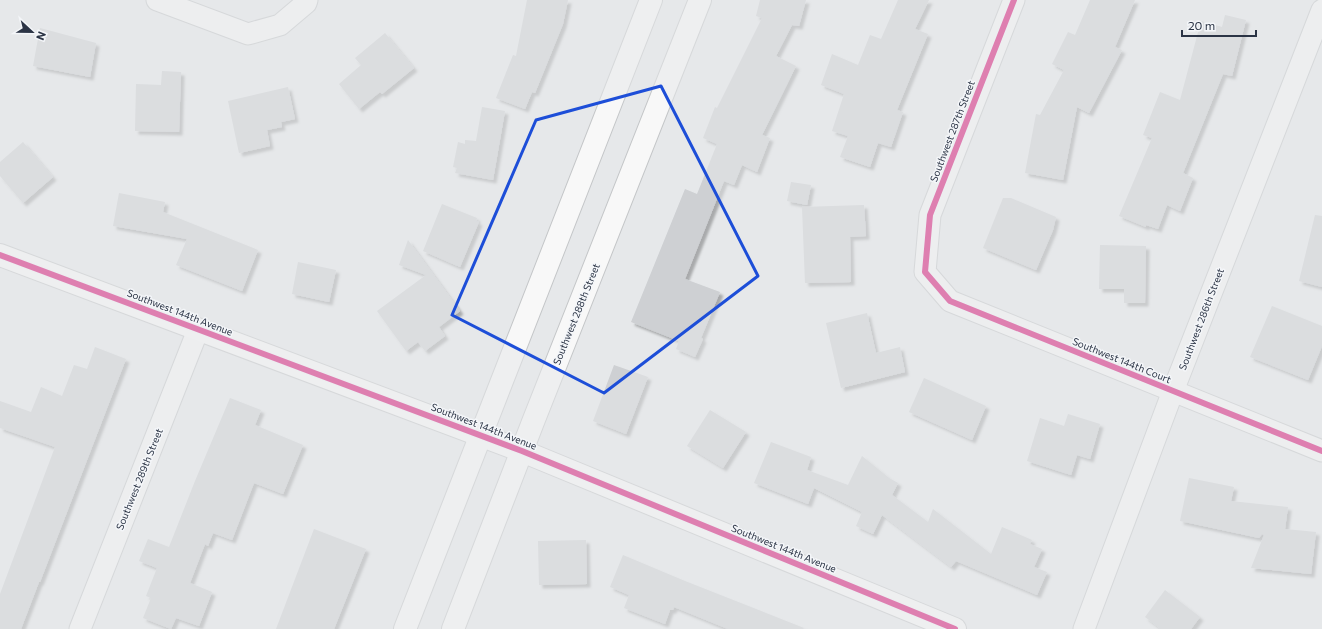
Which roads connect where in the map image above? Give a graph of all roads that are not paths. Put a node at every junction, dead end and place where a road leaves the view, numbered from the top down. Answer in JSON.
{"nodes":[{"id":1,"x":157,"y":0,"type":"edge"},
{"id":2,"x":307,"y":0,"type":"edge"},
{"id":3,"x":651,"y":0,"type":"edge"},
{"id":4,"x":700,"y":0,"type":"edge"},
{"id":5,"x":1014,"y":0,"type":"edge"},
{"id":6,"x":1322,"y":10,"type":"edge"},
{"id":7,"x":0,"y":255,"type":"edge"},
{"id":8,"x":925,"y":272,"type":"joint"},
{"id":9,"x":198,"y":330,"type":"junction"},
{"id":10,"x":1173,"y":391,"type":"junction"},
{"id":11,"x":481,"y":436,"type":"junction"},
{"id":12,"x":522,"y":451,"type":"junction"},
{"id":13,"x":1322,"y":451,"type":"edge"},
{"id":14,"x":80,"y":629,"type":"edge"},
{"id":15,"x":405,"y":629,"type":"edge"},
{"id":16,"x":453,"y":629,"type":"edge"},
{"id":17,"x":955,"y":629,"type":"edge"},
{"id":18,"x":1084,"y":629,"type":"edge"}],
"edges":[{"from":1,"to":2,"type":"street"},
{"from":3,"to":11,"type":"main road"},
{"from":4,"to":12,"type":"main road","name":"Southwest 288th Street"},
{"from":5,"to":8,"type":"street","name":"Southwest 287th Street"},
{"from":6,"to":10,"type":"street","name":"Southwest 286th Street"},
{"from":7,"to":9,"type":"main road","name":"Southwest 144th Avenue"},
{"from":8,"to":10,"type":"street","name":"Southwest 144th Court"},
{"from":9,"to":11,"type":"main road","name":"Southwest 144th Avenue"},
{"from":9,"to":14,"type":"street","name":"Southwest 289th Street"},
{"from":10,"to":13,"type":"street","name":"Southwest 144th Court"},
{"from":10,"to":18,"type":"street","name":"Southwest 286th Street"},
{"from":11,"to":12,"type":"main road","name":"Southwest 144th Avenue"},
{"from":11,"to":15,"type":"main road"},
{"from":12,"to":16,"type":"main road","name":"Southwest 288th Street"},
{"from":12,"to":17,"type":"main road","name":"Southwest 144th Avenue"}]}
